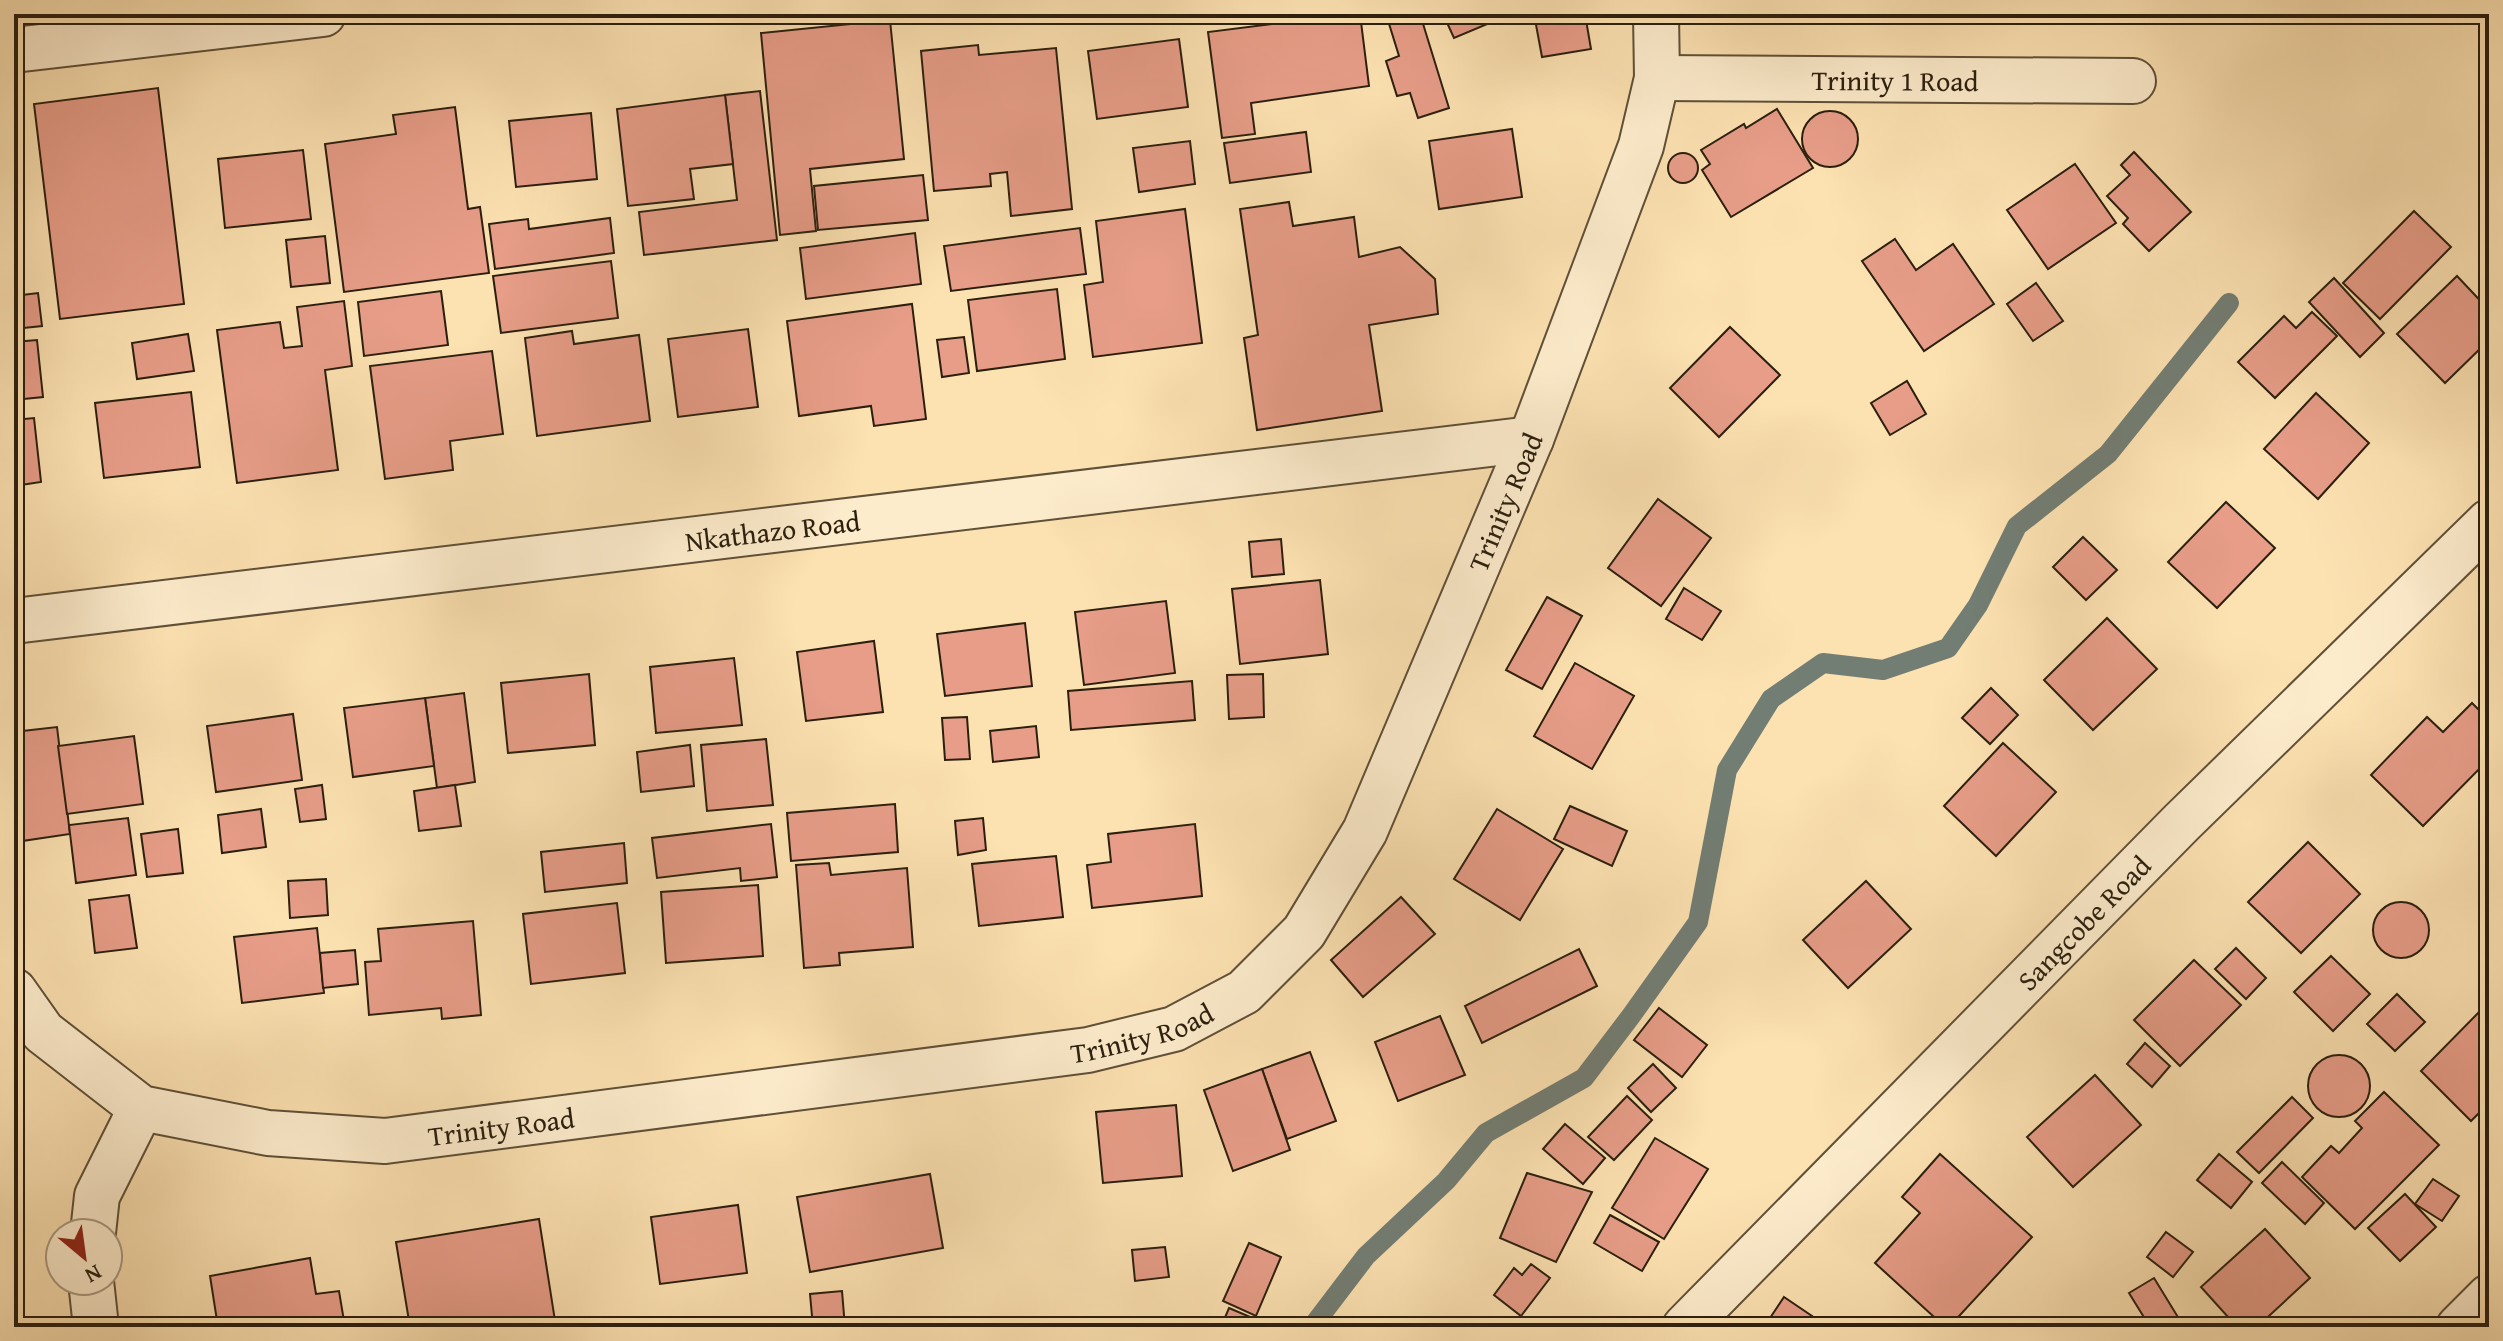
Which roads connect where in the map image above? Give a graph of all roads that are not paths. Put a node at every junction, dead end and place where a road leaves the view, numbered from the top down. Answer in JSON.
{"nodes":[{"id":1,"x":323,"y":14,"type":"edge"},
{"id":2,"x":1656,"y":14,"type":"edge"},
{"id":3,"x":14,"y":50,"type":"edge"},
{"id":4,"x":1657,"y":78,"type":"junction"},
{"id":5,"x":2133,"y":81,"type":"dead end"},
{"id":6,"x":1531,"y":439,"type":"junction"},
{"id":7,"x":2489,"y":522,"type":"edge"},
{"id":8,"x":14,"y":621,"type":"edge"},
{"id":9,"x":14,"y":991,"type":"edge"},
{"id":10,"x":141,"y":1108,"type":"junction"},
{"id":11,"x":95,"y":1217,"type":"edge"},
{"id":12,"x":93,"y":1297,"type":"edge"},
{"id":13,"x":2489,"y":1297,"type":"edge"},
{"id":14,"x":96,"y":1327,"type":"edge"},
{"id":15,"x":1685,"y":1327,"type":"edge"},
{"id":16,"x":2459,"y":1327,"type":"edge"}],
"edges":[{"from":1,"to":3,"type":"street"},
{"from":2,"to":4,"type":"street","name":"Trinity Road"},
{"from":4,"to":5,"type":"street","name":"Trinity 1 Road"},
{"from":4,"to":6,"type":"street","name":"Trinity Road"},
{"from":6,"to":8,"type":"street","name":"Nkathazo Road"},
{"from":6,"to":10,"type":"street","name":"Trinity Road"},
{"from":7,"to":15,"type":"street","name":"Sangcobe Road"},
{"from":9,"to":10,"type":"street","name":"Trinity Road"},
{"from":10,"to":11,"type":"street"},
{"from":12,"to":14,"type":"street"},
{"from":13,"to":16,"type":"street"}]}
